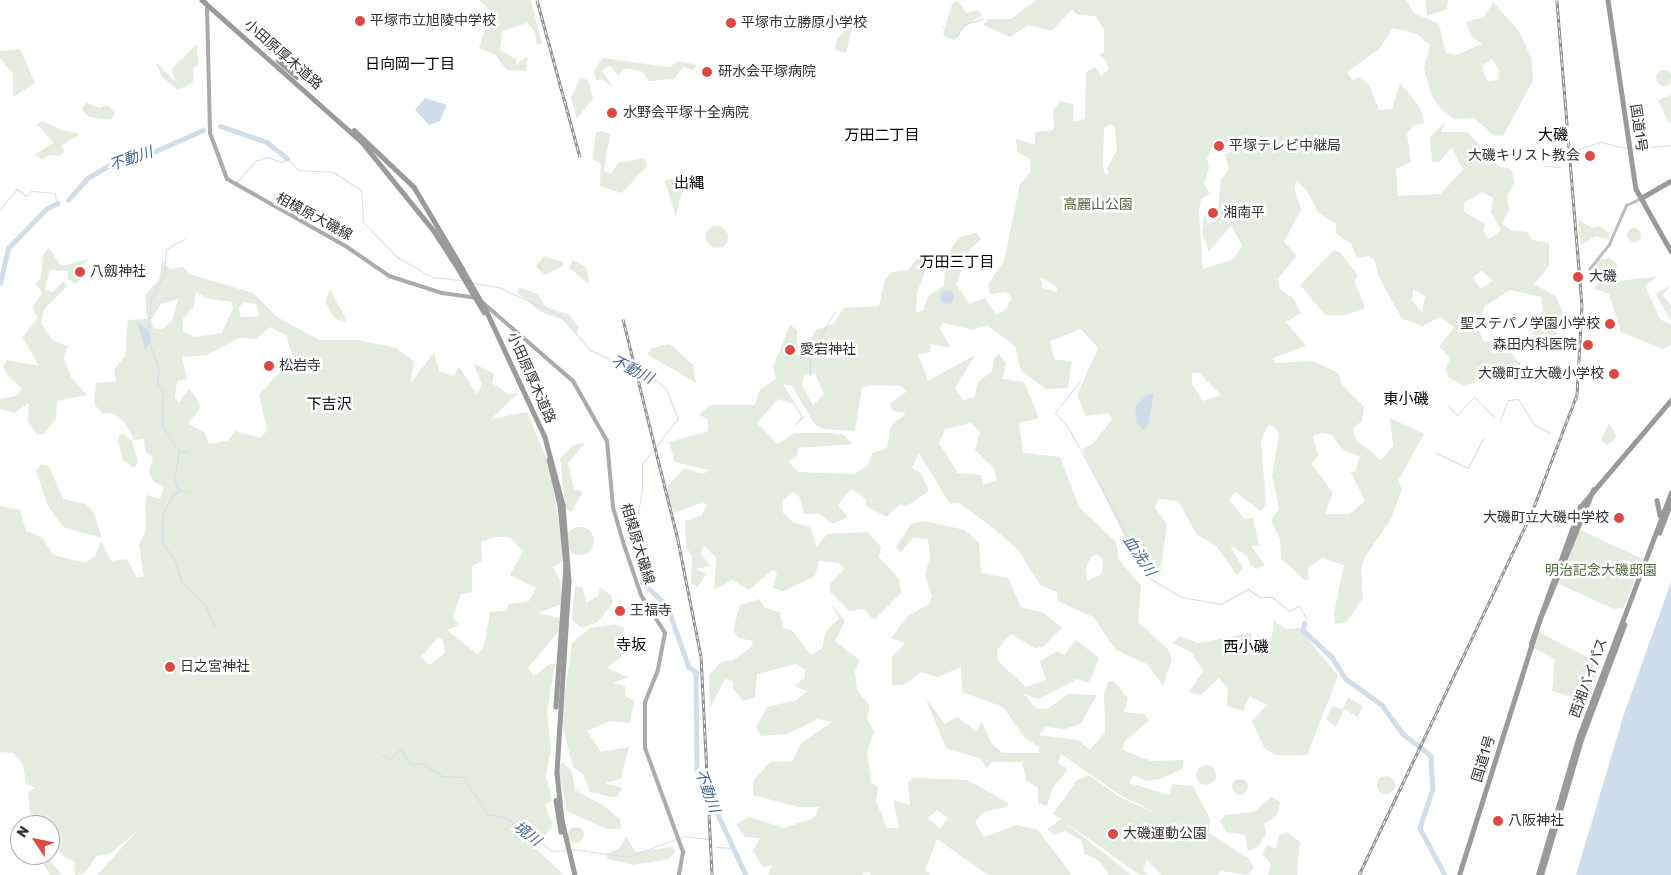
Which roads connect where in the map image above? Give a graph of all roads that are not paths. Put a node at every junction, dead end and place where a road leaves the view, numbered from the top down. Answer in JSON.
{"nodes":[{"id":1,"x":202,"y":0,"type":"edge"},
{"id":2,"x":206,"y":0,"type":"edge"},
{"id":3,"x":1608,"y":0,"type":"edge"},
{"id":4,"x":207,"y":8,"type":"dead end"},
{"id":5,"x":289,"y":72,"type":"junction"},
{"id":6,"x":297,"y":78,"type":"junction"},
{"id":7,"x":1671,"y":181,"type":"edge"},
{"id":8,"x":1640,"y":198,"type":"junction"},
{"id":9,"x":1671,"y":251,"type":"edge"},
{"id":10,"x":461,"y":269,"type":"junction"},
{"id":11,"x":1589,"y":269,"type":"dead end"},
{"id":12,"x":1671,"y":400,"type":"edge"},
{"id":13,"x":1671,"y":493,"type":"edge"},
{"id":14,"x":1670,"y":502,"type":"edge"},
{"id":15,"x":1648,"y":552,"type":"junction"},
{"id":16,"x":574,"y":875,"type":"edge"},
{"id":17,"x":679,"y":875,"type":"edge"},
{"id":18,"x":1459,"y":875,"type":"edge"},
{"id":19,"x":1540,"y":875,"type":"edge"}],
"edges":[{"from":1,"to":5,"type":"highway","name":"小田原厚木道路"},
{"from":2,"to":5,"type":"highway","name":"小田原厚木道路"},
{"from":3,"to":8,"type":"highway","name":"国道1号"},
{"from":4,"to":17,"type":"main road","name":"相模原大磯線"},
{"from":5,"to":6,"type":"highway","name":"小田原厚木道路"},
{"from":6,"to":10,"type":"highway","name":"小田原厚木道路"},
{"from":6,"to":10,"type":"highway","name":"小田原厚木道路"},
{"from":7,"to":8,"type":"highway"},
{"from":8,"to":9,"type":"highway","name":"国道1号"},
{"from":8,"to":11,"type":"main road"},
{"from":10,"to":16,"type":"highway","name":"小田原厚木道路","bridge":true},
{"from":12,"to":18,"type":"highway","name":"国道1号"},
{"from":13,"to":14,"type":"highway","name":"西湘バイパス"},
{"from":14,"to":15,"type":"highway","name":"西湘バイパス"},
{"from":14,"to":15,"type":"highway"},
{"from":14,"to":19,"type":"highway","name":"西湘バイパス"},
{"from":15,"to":19,"type":"highway","name":"西湘バイパス"}]}
